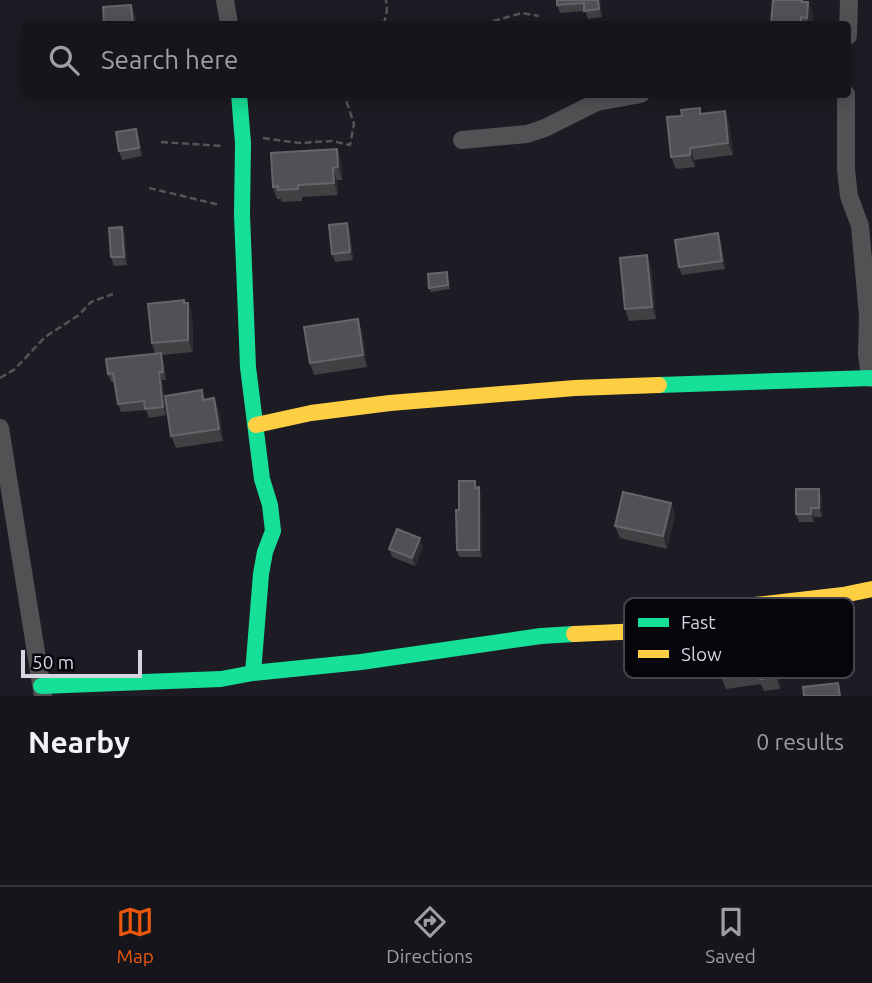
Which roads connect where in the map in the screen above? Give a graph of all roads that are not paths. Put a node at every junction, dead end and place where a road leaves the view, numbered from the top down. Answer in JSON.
{"nodes":[{"id":1,"x":225,"y":0,"type":"edge"},
{"id":2,"x":849,"y":0,"type":"edge"},
{"id":3,"x":228,"y":21,"type":"edge"},
{"id":4,"x":848,"y":21,"type":"edge"},
{"id":5,"x":239,"y":98,"type":"edge"},
{"id":6,"x":619,"y":98,"type":"edge"},
{"id":7,"x":846,"y":98,"type":"edge"},
{"id":8,"x":462,"y":140,"type":"dead end"},
{"id":9,"x":871,"y":378,"type":"edge"},
{"id":10,"x":256,"y":425,"type":"junction"},
{"id":11,"x":0,"y":428,"type":"edge"},
{"id":12,"x":872,"y":589,"type":"edge"},
{"id":13,"x":817,"y":598,"type":"edge"},
{"id":14,"x":624,"y":632,"type":"edge"},
{"id":15,"x":253,"y":673,"type":"junction"},
{"id":16,"x":42,"y":691,"type":"edge"}],
"edges":[{"from":1,"to":3,"type":"street"},
{"from":2,"to":4,"type":"street"},
{"from":5,"to":10,"type":"street"},
{"from":6,"to":8,"type":"street"},
{"from":7,"to":9,"type":"street"},
{"from":9,"to":10,"type":"street"},
{"from":10,"to":15,"type":"street"},
{"from":11,"to":16,"type":"street"},
{"from":12,"to":13,"type":"street"},
{"from":14,"to":15,"type":"street"},
{"from":15,"to":16,"type":"street"}]}
